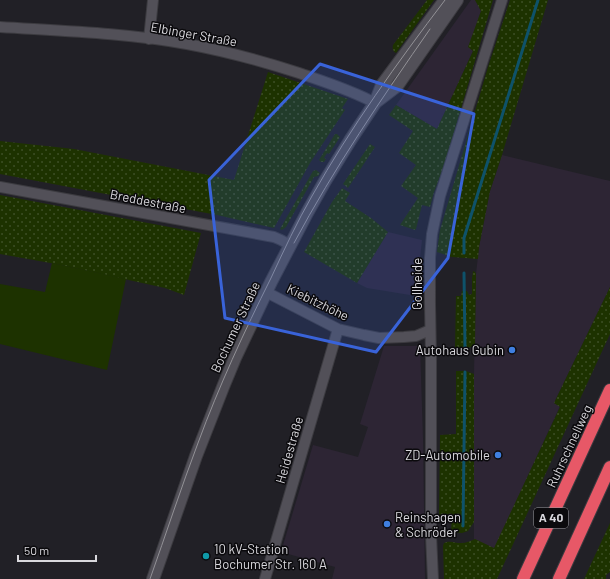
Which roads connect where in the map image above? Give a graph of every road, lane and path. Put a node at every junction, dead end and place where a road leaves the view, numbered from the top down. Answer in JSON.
{"nodes":[{"id":1,"x":153,"y":0,"type":"edge"},
{"id":2,"x":445,"y":0,"type":"edge"},
{"id":3,"x":457,"y":0,"type":"edge"},
{"id":4,"x":502,"y":0,"type":"edge"},
{"id":5,"x":0,"y":27,"type":"edge"},
{"id":6,"x":149,"y":39,"type":"junction"},
{"id":7,"x":375,"y":103,"type":"junction"},
{"id":8,"x":0,"y":187,"type":"edge"},
{"id":9,"x":290,"y":245,"type":"junction"},
{"id":10,"x":266,"y":292,"type":"junction"},
{"id":11,"x":338,"y":329,"type":"junction"},
{"id":12,"x":430,"y":330,"type":"junction"},
{"id":13,"x":610,"y":390,"type":"edge"},
{"id":14,"x":610,"y":467,"type":"edge"},
{"id":15,"x":153,"y":579,"type":"edge"},
{"id":16,"x":264,"y":579,"type":"edge"},
{"id":17,"x":433,"y":579,"type":"edge"},
{"id":18,"x":523,"y":579,"type":"edge"},
{"id":19,"x":559,"y":579,"type":"edge"}],
"edges":[{"from":1,"to":6,"type":"street"},
{"from":2,"to":7,"type":"main road"},
{"from":3,"to":7,"type":"main road"},
{"from":4,"to":12,"type":"street","name":"Gollheide"},
{"from":5,"to":6,"type":"street","name":"Elbinger Straße"},
{"from":6,"to":7,"type":"street","name":"Elbinger Straße"},
{"from":7,"to":9,"type":"main road","name":"Bochumer Straße"},
{"from":8,"to":9,"type":"street","name":"Breddestraße"},
{"from":9,"to":10,"type":"main road","name":"Bochumer Straße"},
{"from":10,"to":11,"type":"street","name":"Kiebitzhöhe"},
{"from":10,"to":15,"type":"main road","name":"Bochumer Straße"},
{"from":11,"to":12,"type":"street","name":"Kiebitzhöhe"},
{"from":11,"to":16,"type":"street","name":"Heidestraße"},
{"from":12,"to":17,"type":"street","name":"Gollheide"},
{"from":13,"to":18,"type":"highway","name":"Ruhrschnellweg","number":"A 40"},
{"from":14,"to":19,"type":"highway","number":"A 40"}]}
